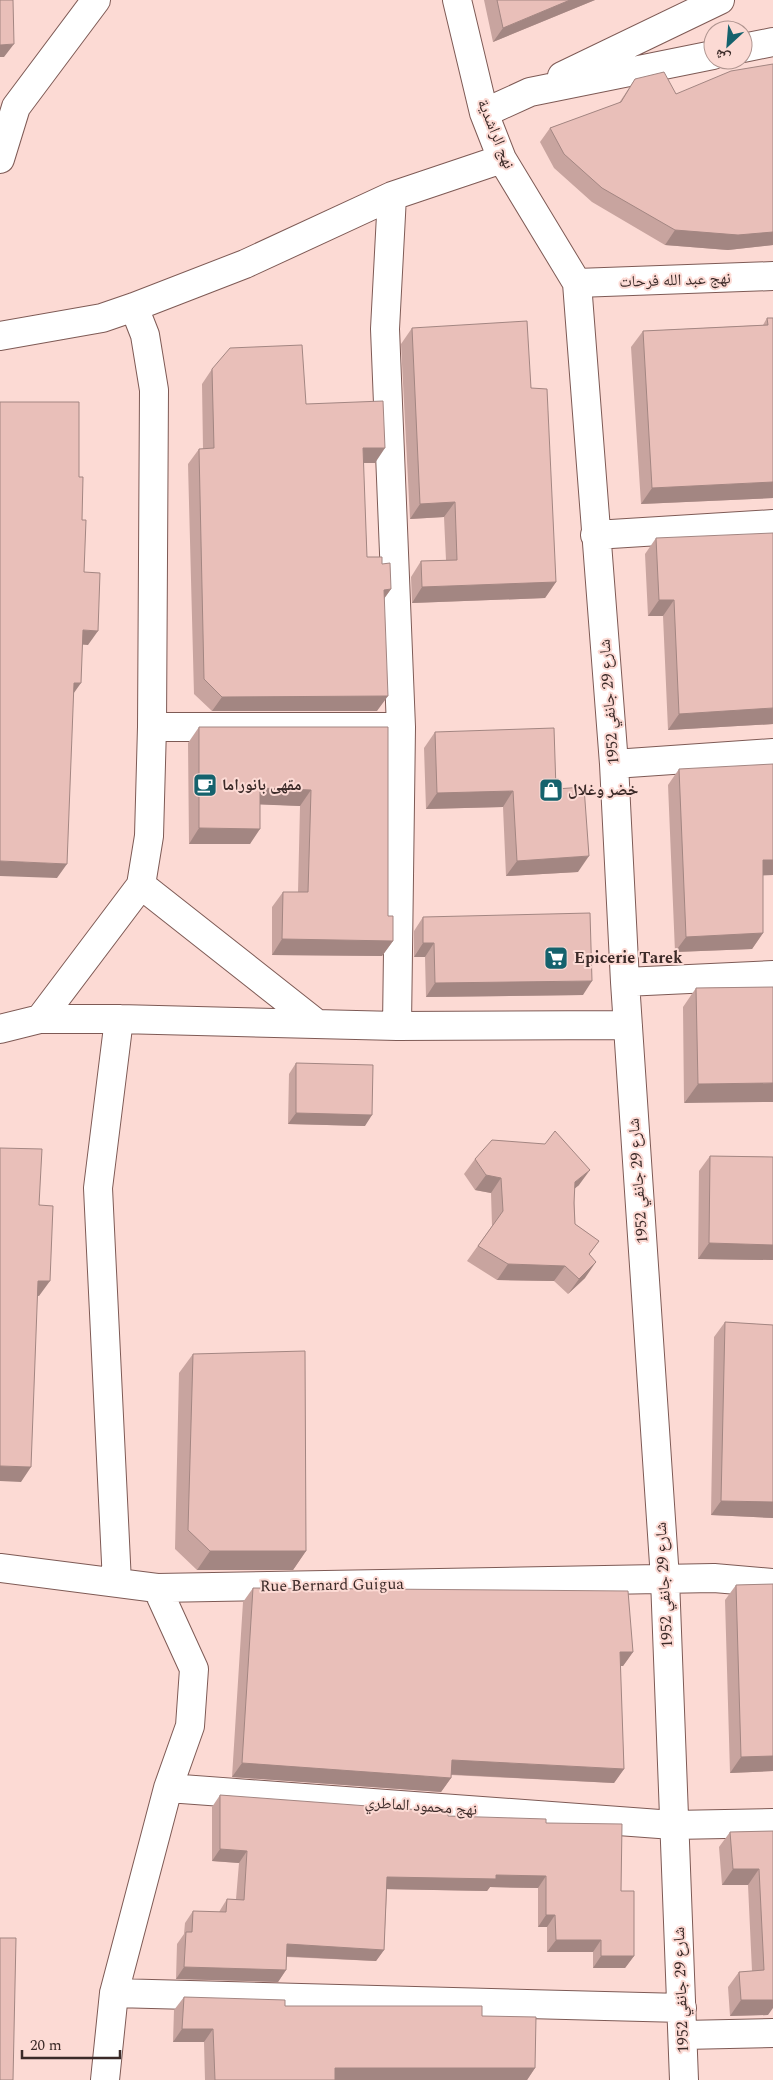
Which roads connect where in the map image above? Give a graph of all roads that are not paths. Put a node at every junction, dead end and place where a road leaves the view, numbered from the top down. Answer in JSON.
{"nodes":[{"id":1,"x":96,"y":0,"type":"edge"},
{"id":2,"x":457,"y":0,"type":"edge"},
{"id":3,"x":720,"y":0,"type":"edge"},
{"id":4,"x":773,"y":42,"type":"edge"},
{"id":5,"x":753,"y":46,"type":"edge"},
{"id":6,"x":703,"y":57,"type":"edge"},
{"id":7,"x":530,"y":92,"type":"junction"},
{"id":8,"x":8,"y":107,"type":"edge"},
{"id":9,"x":484,"y":113,"type":"junction"},
{"id":10,"x":0,"y":159,"type":"edge"},
{"id":11,"x":502,"y":159,"type":"junction"},
{"id":12,"x":392,"y":196,"type":"junction"},
{"id":13,"x":773,"y":276,"type":"edge"},
{"id":14,"x":576,"y":283,"type":"junction"},
{"id":15,"x":134,"y":306,"type":"junction"},
{"id":16,"x":0,"y":336,"type":"edge"},
{"id":17,"x":773,"y":524,"type":"edge"},
{"id":18,"x":595,"y":535,"type":"junction"},
{"id":19,"x":401,"y":726,"type":"junction"},
{"id":20,"x":152,"y":727,"type":"junction"},
{"id":21,"x":773,"y":753,"type":"edge"},
{"id":22,"x":614,"y":764,"type":"junction"},
{"id":23,"x":141,"y":885,"type":"junction"},
{"id":24,"x":773,"y":975,"type":"edge"},
{"id":25,"x":625,"y":982,"type":"junction"},
{"id":26,"x":119,"y":1018,"type":"junction"},
{"id":27,"x":40,"y":1019,"type":"junction"},
{"id":28,"x":316,"y":1023,"type":"junction"},
{"id":29,"x":397,"y":1026,"type":"junction"},
{"id":30,"x":628,"y":1026,"type":"junction"},
{"id":31,"x":0,"y":1029,"type":"edge"},
{"id":32,"x":0,"y":1568,"type":"edge"},
{"id":33,"x":665,"y":1579,"type":"junction"},
{"id":34,"x":117,"y":1583,"type":"junction"},
{"id":35,"x":773,"y":1583,"type":"edge"},
{"id":36,"x":157,"y":1588,"type":"junction"},
{"id":37,"x":168,"y":1788,"type":"junction"},
{"id":38,"x":773,"y":1823,"type":"edge"},
{"id":39,"x":673,"y":1825,"type":"junction"},
{"id":40,"x":114,"y":1993,"type":"junction"},
{"id":41,"x":682,"y":2008,"type":"junction"},
{"id":42,"x":773,"y":2034,"type":"edge"},
{"id":43,"x":683,"y":2035,"type":"junction"},
{"id":44,"x":105,"y":2080,"type":"edge"},
{"id":45,"x":684,"y":2080,"type":"edge"}],
"edges":[{"from":1,"to":8,"type":"street"},
{"from":2,"to":9,"type":"street","name":"نهج الراشدية"},
{"from":3,"to":7,"type":"street"},
{"from":4,"to":5,"type":"street"},
{"from":6,"to":7,"type":"street"},
{"from":7,"to":9,"type":"street"},
{"from":8,"to":10,"type":"street"},
{"from":9,"to":11,"type":"street","name":"نهج الراشدية"},
{"from":11,"to":12,"type":"street"},
{"from":11,"to":14,"type":"street","name":"نهج الراشدية"},
{"from":12,"to":15,"type":"street"},
{"from":12,"to":19,"type":"street"},
{"from":13,"to":14,"type":"street","name":"نهج عبد الله فرحات"},
{"from":14,"to":18,"type":"street","name":"شارع 29 جانفي 1952"},
{"from":15,"to":16,"type":"street"},
{"from":15,"to":20,"type":"street"},
{"from":17,"to":18,"type":"street"},
{"from":18,"to":22,"type":"street","name":"شارع 29 جانفي 1952"},
{"from":19,"to":20,"type":"street"},
{"from":19,"to":29,"type":"street"},
{"from":20,"to":23,"type":"street"},
{"from":21,"to":22,"type":"street"},
{"from":22,"to":25,"type":"street","name":"شارع 29 جانفي 1952"},
{"from":23,"to":27,"type":"street"},
{"from":23,"to":28,"type":"street"},
{"from":24,"to":25,"type":"street"},
{"from":25,"to":30,"type":"street","name":"شارع 29 جانفي 1952"},
{"from":26,"to":27,"type":"street"},
{"from":26,"to":28,"type":"street"},
{"from":26,"to":34,"type":"street"},
{"from":27,"to":31,"type":"street"},
{"from":28,"to":29,"type":"street"},
{"from":29,"to":30,"type":"street"},
{"from":30,"to":33,"type":"street","name":"شارع 29 جانفي 1952"},
{"from":32,"to":34,"type":"street","name":"Rue Bernard Guigua"},
{"from":33,"to":35,"type":"street","name":"Rue Bernard Guigua"},
{"from":33,"to":36,"type":"street","name":"Rue Bernard Guigua"},
{"from":33,"to":39,"type":"street","name":"شارع 29 جانفي 1952"},
{"from":34,"to":36,"type":"street","name":"Rue Bernard Guigua"},
{"from":36,"to":37,"type":"street"},
{"from":37,"to":39,"type":"street","name":"نهج محمود الماطري"},
{"from":37,"to":40,"type":"street"},
{"from":38,"to":39,"type":"street","name":"نهج محمود الماطري"},
{"from":39,"to":41,"type":"street","name":"شارع 29 جانفي 1952"},
{"from":40,"to":41,"type":"street"},
{"from":40,"to":44,"type":"street"},
{"from":41,"to":43,"type":"street","name":"شارع 29 جانفي 1952"},
{"from":42,"to":43,"type":"street"},
{"from":43,"to":45,"type":"street","name":"شارع 29 جانفي 1952"}]}
